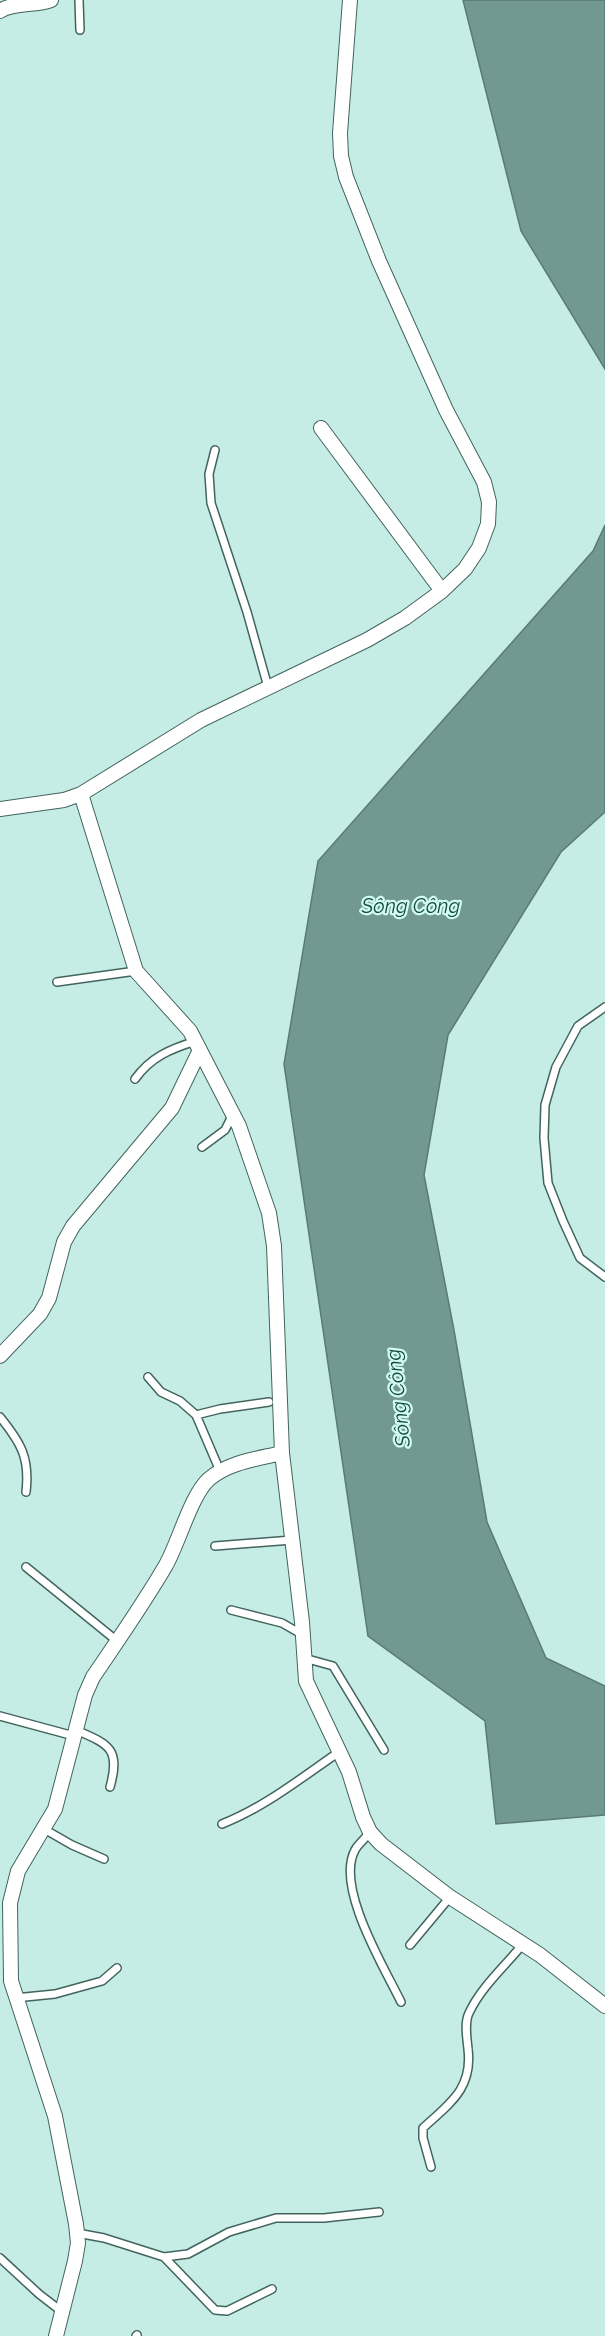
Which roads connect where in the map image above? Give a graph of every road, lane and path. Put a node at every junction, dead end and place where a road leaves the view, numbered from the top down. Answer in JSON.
{"nodes":[{"id":1,"x":51,"y":0,"type":"edge"},
{"id":2,"x":80,"y":0,"type":"edge"},
{"id":3,"x":350,"y":0,"type":"edge"},
{"id":4,"x":0,"y":11,"type":"edge"},
{"id":5,"x":80,"y":30,"type":"dead end"},
{"id":6,"x":321,"y":428,"type":"dead end"},
{"id":7,"x":215,"y":450,"type":"dead end"},
{"id":8,"x":442,"y":591,"type":"junction"},
{"id":9,"x":268,"y":687,"type":"junction"},
{"id":10,"x":81,"y":794,"type":"junction"},
{"id":11,"x":0,"y":809,"type":"edge"},
{"id":12,"x":136,"y":971,"type":"junction"},
{"id":13,"x":57,"y":982,"type":"dead end"},
{"id":14,"x":605,"y":1007,"type":"edge"},
{"id":15,"x":198,"y":1045,"type":"junction"},
{"id":16,"x":135,"y":1079,"type":"dead end"},
{"id":17,"x":233,"y":1114,"type":"junction"},
{"id":18,"x":202,"y":1147,"type":"dead end"},
{"id":19,"x":605,"y":1277,"type":"edge"},
{"id":20,"x":0,"y":1356,"type":"edge"},
{"id":21,"x":148,"y":1377,"type":"dead end"},
{"id":22,"x":269,"y":1402,"type":"dead end"},
{"id":23,"x":196,"y":1416,"type":"junction"},
{"id":24,"x":0,"y":1417,"type":"edge"},
{"id":25,"x":282,"y":1453,"type":"junction"},
{"id":26,"x":220,"y":1471,"type":"junction"},
{"id":27,"x":26,"y":1492,"type":"dead end"},
{"id":28,"x":292,"y":1540,"type":"junction"},
{"id":29,"x":215,"y":1546,"type":"dead end"},
{"id":30,"x":26,"y":1567,"type":"dead end"},
{"id":31,"x":231,"y":1610,"type":"dead end"},
{"id":32,"x":303,"y":1635,"type":"junction"},
{"id":33,"x":117,"y":1641,"type":"junction"},
{"id":34,"x":304,"y":1658,"type":"junction"},
{"id":35,"x":0,"y":1716,"type":"edge"},
{"id":36,"x":75,"y":1733,"type":"junction"},
{"id":37,"x":384,"y":1750,"type":"dead end"},
{"id":38,"x":339,"y":1752,"type":"junction"},
{"id":39,"x":110,"y":1787,"type":"dead end"},
{"id":40,"x":222,"y":1824,"type":"dead end"},
{"id":41,"x":44,"y":1829,"type":"junction"},
{"id":42,"x":370,"y":1832,"type":"junction"},
{"id":43,"x":104,"y":1859,"type":"dead end"},
{"id":44,"x":450,"y":1897,"type":"junction"},
{"id":45,"x":523,"y":1944,"type":"junction"},
{"id":46,"x":410,"y":1945,"type":"dead end"},
{"id":47,"x":117,"y":1968,"type":"dead end"},
{"id":48,"x":11,"y":1981,"type":"junction"},
{"id":49,"x":0,"y":1991,"type":"edge"},
{"id":50,"x":15,"y":1998,"type":"junction"},
{"id":51,"x":401,"y":2002,"type":"dead end"},
{"id":52,"x":605,"y":2006,"type":"edge"},
{"id":53,"x":431,"y":2167,"type":"dead end"},
{"id":54,"x":379,"y":2212,"type":"dead end"},
{"id":55,"x":77,"y":2233,"type":"junction"},
{"id":56,"x":164,"y":2257,"type":"junction"},
{"id":57,"x":0,"y":2258,"type":"edge"},
{"id":58,"x":272,"y":2289,"type":"dead end"},
{"id":59,"x":61,"y":2311,"type":"junction"},
{"id":60,"x":56,"y":2336,"type":"edge"}],
"edges":[{"from":1,"to":4,"type":"street"},
{"from":2,"to":5,"type":"lane"},
{"from":3,"to":8,"type":"street"},
{"from":6,"to":8,"type":"street"},
{"from":7,"to":9,"type":"lane"},
{"from":8,"to":9,"type":"street"},
{"from":9,"to":10,"type":"street"},
{"from":10,"to":11,"type":"street"},
{"from":10,"to":12,"type":"street"},
{"from":12,"to":13,"type":"lane"},
{"from":12,"to":15,"type":"street"},
{"from":14,"to":19,"type":"lane"},
{"from":15,"to":16,"type":"lane"},
{"from":15,"to":17,"type":"street"},
{"from":15,"to":20,"type":"street"},
{"from":17,"to":18,"type":"lane"},
{"from":17,"to":25,"type":"street"},
{"from":21,"to":23,"type":"lane"},
{"from":22,"to":23,"type":"lane"},
{"from":23,"to":26,"type":"lane"},
{"from":24,"to":27,"type":"lane"},
{"from":25,"to":26,"type":"street"},
{"from":25,"to":28,"type":"street"},
{"from":26,"to":33,"type":"street"},
{"from":28,"to":29,"type":"lane"},
{"from":28,"to":32,"type":"street"},
{"from":30,"to":33,"type":"lane"},
{"from":31,"to":32,"type":"lane"},
{"from":32,"to":34,"type":"street"},
{"from":33,"to":36,"type":"street"},
{"from":34,"to":37,"type":"lane"},
{"from":34,"to":38,"type":"street"},
{"from":35,"to":36,"type":"lane"},
{"from":36,"to":39,"type":"lane"},
{"from":36,"to":41,"type":"street"},
{"from":38,"to":40,"type":"lane"},
{"from":38,"to":42,"type":"street"},
{"from":41,"to":43,"type":"lane"},
{"from":41,"to":48,"type":"street"},
{"from":42,"to":44,"type":"street"},
{"from":42,"to":51,"type":"lane"},
{"from":44,"to":45,"type":"street"},
{"from":44,"to":46,"type":"lane"},
{"from":45,"to":52,"type":"street"},
{"from":45,"to":53,"type":"lane"},
{"from":47,"to":50,"type":"lane"},
{"from":48,"to":49,"type":"street"},
{"from":48,"to":50,"type":"street"},
{"from":50,"to":55,"type":"street"},
{"from":54,"to":56,"type":"lane"},
{"from":55,"to":56,"type":"lane"},
{"from":55,"to":59,"type":"street"},
{"from":56,"to":58,"type":"lane"},
{"from":57,"to":59,"type":"lane"},
{"from":59,"to":60,"type":"street"}]}
